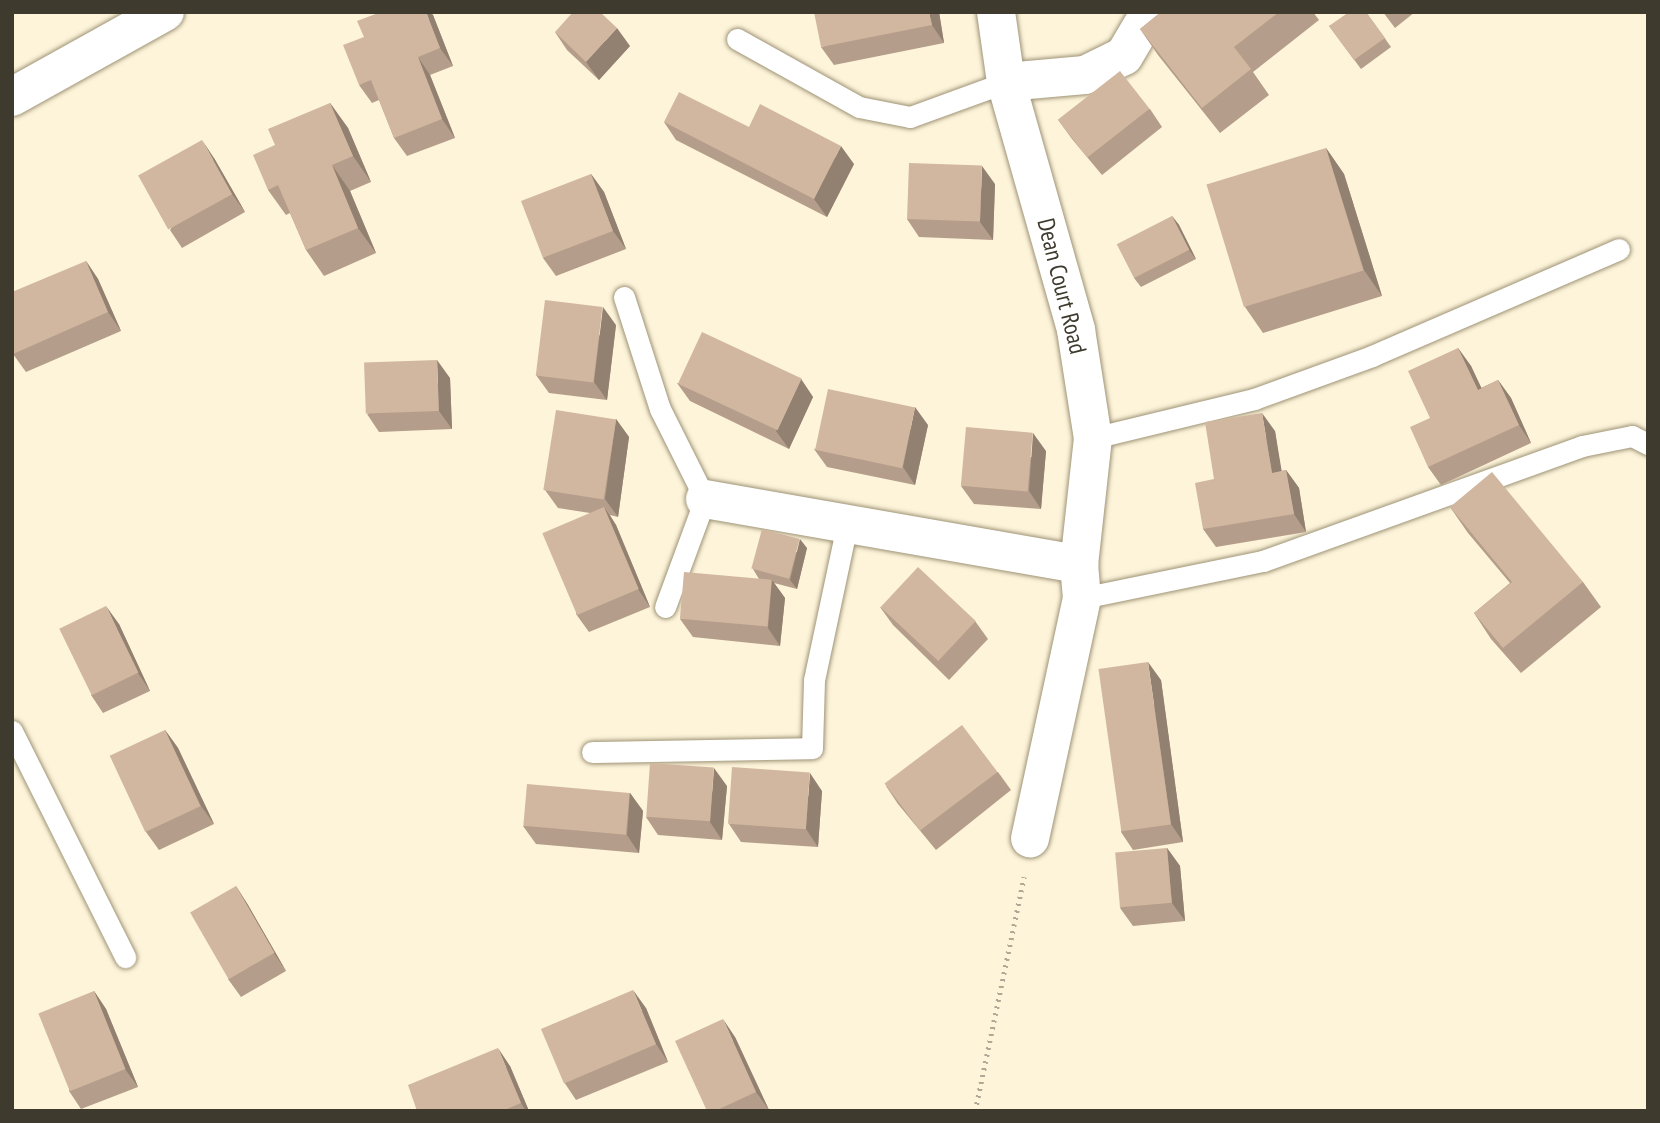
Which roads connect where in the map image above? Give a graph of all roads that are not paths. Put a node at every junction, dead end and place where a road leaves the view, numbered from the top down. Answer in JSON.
{"nodes":[{"id":1,"x":165,"y":12,"type":"edge"},
{"id":2,"x":996,"y":12,"type":"edge"},
{"id":3,"x":1150,"y":12,"type":"edge"},
{"id":4,"x":737,"y":38,"type":"dead end"},
{"id":5,"x":1006,"y":82,"type":"junction"},
{"id":6,"x":12,"y":97,"type":"edge"},
{"id":7,"x":1619,"y":249,"type":"dead end"},
{"id":8,"x":624,"y":297,"type":"dead end"},
{"id":9,"x":1093,"y":438,"type":"junction"},
{"id":10,"x":1648,"y":444,"type":"edge"},
{"id":11,"x":705,"y":499,"type":"junction"},
{"id":12,"x":848,"y":520,"type":"junction"},
{"id":13,"x":1080,"y":581,"type":"junction"},
{"id":14,"x":665,"y":607,"type":"dead end"},
{"id":15,"x":12,"y":731,"type":"edge"},
{"id":16,"x":592,"y":752,"type":"dead end"},
{"id":17,"x":1030,"y":838,"type":"road end"},
{"id":18,"x":125,"y":957,"type":"dead end"}],
"edges":[{"from":1,"to":6,"type":"street"},
{"from":2,"to":5,"type":"street","name":"Dean Court Road"},
{"from":3,"to":5,"type":"street"},
{"from":4,"to":5,"type":"lane"},
{"from":5,"to":9,"type":"street","name":"Dean Court Road"},
{"from":7,"to":9,"type":"lane"},
{"from":8,"to":11,"type":"lane"},
{"from":9,"to":13,"type":"street","name":"Dean Court Road"},
{"from":10,"to":13,"type":"lane"},
{"from":11,"to":12,"type":"street"},
{"from":11,"to":14,"type":"lane"},
{"from":12,"to":13,"type":"street"},
{"from":12,"to":16,"type":"lane"},
{"from":13,"to":17,"type":"street","name":"Dean Court Road"},
{"from":15,"to":18,"type":"lane"}]}
